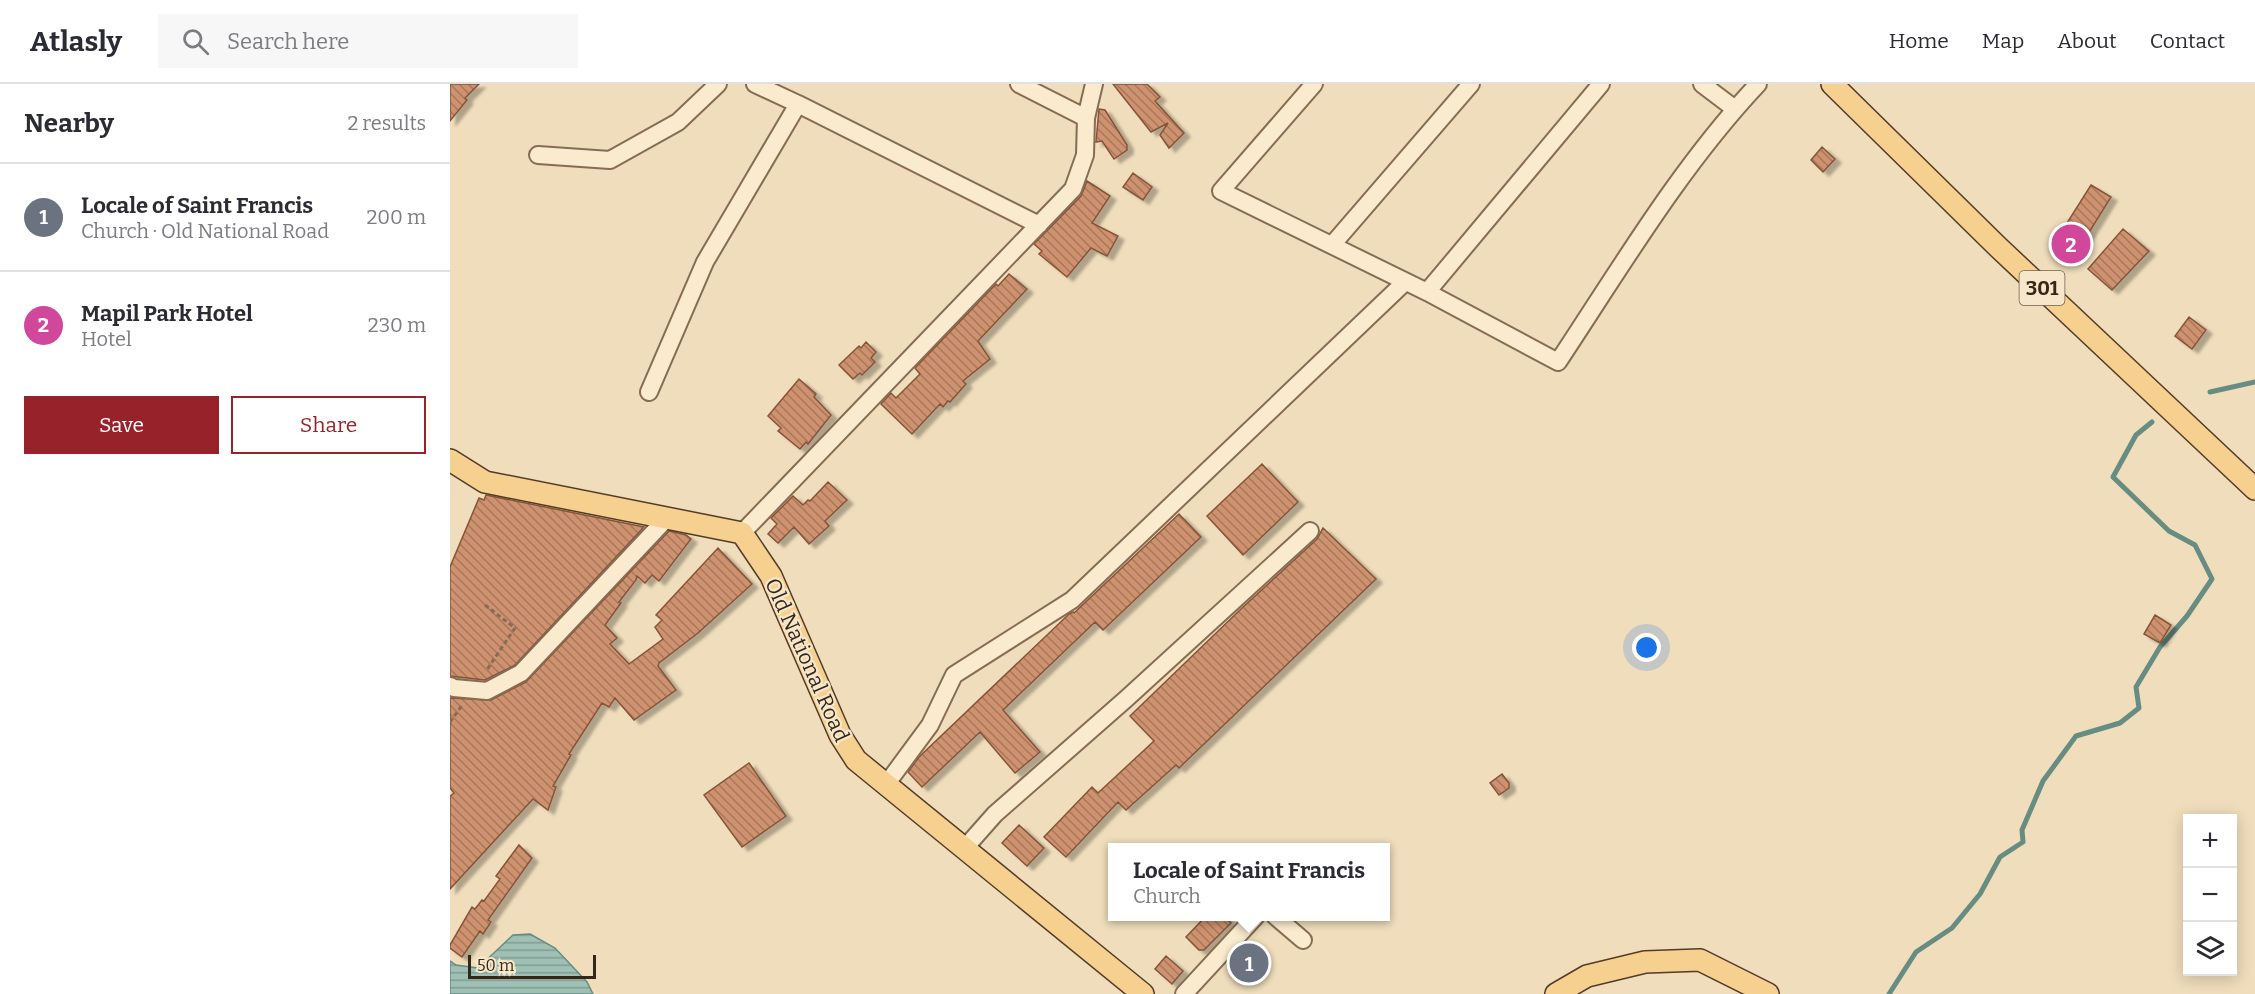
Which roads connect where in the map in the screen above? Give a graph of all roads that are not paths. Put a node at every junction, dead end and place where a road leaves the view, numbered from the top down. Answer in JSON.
{"nodes":[{"id":1,"x":718,"y":84,"type":"edge"},
{"id":2,"x":755,"y":84,"type":"edge"},
{"id":3,"x":1018,"y":84,"type":"edge"},
{"id":4,"x":1094,"y":84,"type":"edge"},
{"id":5,"x":1314,"y":84,"type":"edge"},
{"id":6,"x":1471,"y":84,"type":"edge"},
{"id":7,"x":1601,"y":84,"type":"edge"},
{"id":8,"x":1702,"y":84,"type":"edge"},
{"id":9,"x":1758,"y":84,"type":"edge"},
{"id":10,"x":1832,"y":84,"type":"edge"},
{"id":11,"x":798,"y":104,"type":"junction"},
{"id":12,"x":1735,"y":109,"type":"junction"},
{"id":13,"x":1086,"y":118,"type":"junction"},
{"id":14,"x":538,"y":155,"type":"dead end"},
{"id":15,"x":1039,"y":225,"type":"junction"},
{"id":16,"x":1332,"y":245,"type":"junction"},
{"id":17,"x":1405,"y":282,"type":"junction"},
{"id":18,"x":1427,"y":292,"type":"junction"},
{"id":19,"x":649,"y":392,"type":"dead end"},
{"id":20,"x":450,"y":460,"type":"edge"},
{"id":21,"x":2255,"y":489,"type":"edge"},
{"id":22,"x":667,"y":518,"type":"junction"},
{"id":23,"x":1310,"y":531,"type":"dead end"},
{"id":24,"x":742,"y":533,"type":"junction"},
{"id":25,"x":450,"y":686,"type":"edge"},
{"id":26,"x":885,"y":786,"type":"junction"},
{"id":27,"x":964,"y":849,"type":"junction"},
{"id":28,"x":1251,"y":921,"type":"edge"},
{"id":29,"x":1281,"y":921,"type":"edge"},
{"id":30,"x":1303,"y":940,"type":"dead end"},
{"id":31,"x":1143,"y":994,"type":"edge"},
{"id":32,"x":1184,"y":994,"type":"edge"},
{"id":33,"x":1556,"y":994,"type":"edge"},
{"id":34,"x":1768,"y":994,"type":"edge"}],
"edges":[{"from":1,"to":14,"type":"street"},
{"from":2,"to":11,"type":"street"},
{"from":3,"to":13,"type":"street"},
{"from":4,"to":13,"type":"street"},
{"from":5,"to":16,"type":"street"},
{"from":6,"to":16,"type":"street"},
{"from":7,"to":18,"type":"street"},
{"from":8,"to":12,"type":"street"},
{"from":9,"to":12,"type":"street"},
{"from":10,"to":21,"type":"main road","number":"301"},
{"from":11,"to":15,"type":"street"},
{"from":11,"to":19,"type":"street"},
{"from":12,"to":18,"type":"street"},
{"from":13,"to":15,"type":"street"},
{"from":15,"to":24,"type":"street"},
{"from":16,"to":17,"type":"street"},
{"from":17,"to":18,"type":"street"},
{"from":17,"to":26,"type":"street"},
{"from":20,"to":22,"type":"main road"},
{"from":22,"to":24,"type":"main road"},
{"from":22,"to":25,"type":"street"},
{"from":23,"to":27,"type":"street"},
{"from":24,"to":26,"type":"main road","name":"Old National Road"},
{"from":26,"to":27,"type":"main road","name":"Old National Road"},
{"from":27,"to":31,"type":"main road","name":"Old National Road"},
{"from":28,"to":32,"type":"street"},
{"from":29,"to":30,"type":"street"},
{"from":33,"to":34,"type":"main road"}]}
